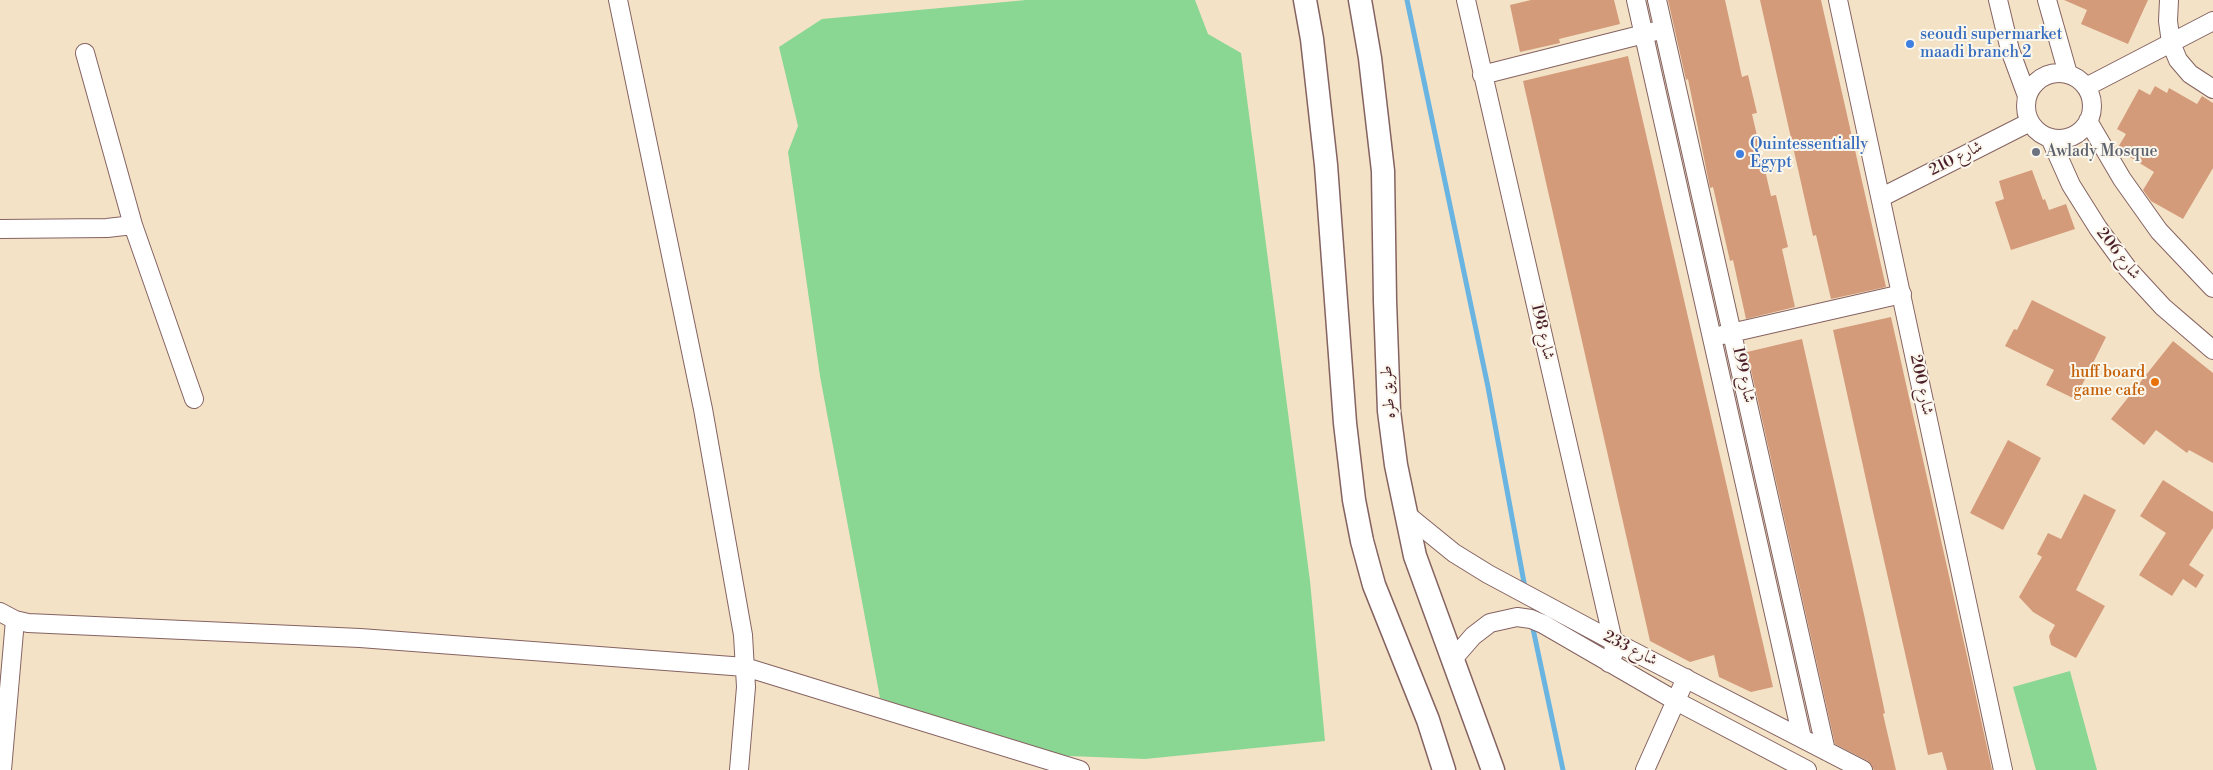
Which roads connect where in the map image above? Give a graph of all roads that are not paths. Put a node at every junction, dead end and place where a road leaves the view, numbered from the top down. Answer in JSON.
{"nodes":[{"id":1,"x":618,"y":0,"type":"edge"},
{"id":2,"x":1305,"y":0,"type":"edge"},
{"id":3,"x":1360,"y":0,"type":"edge"},
{"id":4,"x":1466,"y":0,"type":"edge"},
{"id":5,"x":1636,"y":0,"type":"edge"},
{"id":6,"x":1657,"y":0,"type":"edge"},
{"id":7,"x":1838,"y":0,"type":"edge"},
{"id":8,"x":1998,"y":0,"type":"edge"},
{"id":9,"x":2047,"y":0,"type":"edge"},
{"id":10,"x":2170,"y":0,"type":"edge"},
{"id":11,"x":2213,"y":21,"type":"edge"},
{"id":12,"x":1664,"y":29,"type":"junction"},
{"id":13,"x":1644,"y":34,"type":"junction"},
{"id":14,"x":2170,"y":43,"type":"junction"},
{"id":15,"x":85,"y":53,"type":"dead end"},
{"id":16,"x":2068,"y":74,"type":"junction"},
{"id":17,"x":1482,"y":75,"type":"junction"},
{"id":18,"x":2086,"y":87,"type":"junction"},
{"id":19,"x":2213,"y":88,"type":"edge"},
{"id":20,"x":2027,"y":96,"type":"junction"},
{"id":21,"x":2088,"y":121,"type":"junction"},
{"id":22,"x":2030,"y":122,"type":"junction"},
{"id":23,"x":2050,"y":138,"type":"junction"},
{"id":24,"x":1882,"y":197,"type":"junction"},
{"id":25,"x":133,"y":225,"type":"junction"},
{"id":26,"x":0,"y":229,"type":"edge"},
{"id":27,"x":2213,"y":288,"type":"edge"},
{"id":28,"x":1902,"y":294,"type":"junction"},
{"id":29,"x":1733,"y":333,"type":"junction"},
{"id":30,"x":1714,"y":337,"type":"junction"},
{"id":31,"x":2213,"y":350,"type":"edge"},
{"id":32,"x":194,"y":399,"type":"dead end"},
{"id":33,"x":1406,"y":514,"type":"junction"},
{"id":34,"x":8,"y":616,"type":"edge"},
{"id":35,"x":1613,"y":641,"type":"junction"},
{"id":36,"x":1454,"y":659,"type":"junction"},
{"id":37,"x":1609,"y":663,"type":"junction"},
{"id":38,"x":745,"y":666,"type":"junction"},
{"id":39,"x":1686,"y":678,"type":"junction"},
{"id":40,"x":1676,"y":701,"type":"junction"},
{"id":41,"x":1802,"y":738,"type":"junction"},
{"id":42,"x":1826,"y":751,"type":"junction"},
{"id":43,"x":2,"y":770,"type":"edge"},
{"id":44,"x":739,"y":770,"type":"edge"},
{"id":45,"x":1080,"y":770,"type":"edge"},
{"id":46,"x":1444,"y":770,"type":"edge"},
{"id":47,"x":1494,"y":770,"type":"edge"},
{"id":48,"x":1645,"y":770,"type":"edge"},
{"id":49,"x":1807,"y":770,"type":"edge"},
{"id":50,"x":1862,"y":770,"type":"edge"},
{"id":51,"x":2003,"y":770,"type":"edge"}],
"edges":[{"from":1,"to":38,"type":"street"},
{"from":2,"to":46,"type":"main road"},
{"from":3,"to":33,"type":"main road","name":"طريق طره"},
{"from":4,"to":17,"type":"street","name":"شارع 198"},
{"from":5,"to":13,"type":"street","name":"شارع 199"},
{"from":6,"to":12,"type":"street","name":"شارع 199"},
{"from":7,"to":24,"type":"street","name":"شارع 200"},
{"from":8,"to":20,"type":"street"},
{"from":9,"to":16,"type":"street"},
{"from":10,"to":14,"type":"street"},
{"from":11,"to":14,"type":"street"},
{"from":12,"to":13,"type":"street"},
{"from":12,"to":29,"type":"street","name":"شارع 199"},
{"from":13,"to":17,"type":"street"},
{"from":13,"to":30,"type":"street","name":"شارع 199"},
{"from":14,"to":18,"type":"street"},
{"from":14,"to":19,"type":"street"},
{"from":15,"to":25,"type":"street"},
{"from":16,"to":18,"type":"street"},
{"from":16,"to":20,"type":"street"},
{"from":17,"to":35,"type":"street","name":"شارع 198"},
{"from":18,"to":21,"type":"street"},
{"from":20,"to":22,"type":"street"},
{"from":21,"to":23,"type":"street"},
{"from":21,"to":27,"type":"street"},
{"from":22,"to":23,"type":"street"},
{"from":22,"to":24,"type":"street","name":"شارع 210"},
{"from":23,"to":31,"type":"street","name":"شارع 206"},
{"from":24,"to":28,"type":"street","name":"شارع 200"},
{"from":25,"to":26,"type":"street"},
{"from":25,"to":32,"type":"street"},
{"from":28,"to":29,"type":"street"},
{"from":28,"to":51,"type":"street","name":"شارع 200"},
{"from":29,"to":30,"type":"street"},
{"from":29,"to":42,"type":"street","name":"شارع 199"},
{"from":30,"to":41,"type":"street","name":"شارع 199"},
{"from":33,"to":35,"type":"street","name":"شارع 233"},
{"from":33,"to":36,"type":"main road","name":"طريق طره"},
{"from":34,"to":38,"type":"street"},
{"from":34,"to":43,"type":"street"},
{"from":35,"to":37,"type":"street","name":"شارع 198"},
{"from":35,"to":39,"type":"street","name":"شارع 233"},
{"from":36,"to":37,"type":"street","name":"شارع 233"},
{"from":36,"to":47,"type":"main road","name":"طريق طره"},
{"from":37,"to":40,"type":"street","name":"شارع 233"},
{"from":38,"to":44,"type":"street"},
{"from":38,"to":45,"type":"street"},
{"from":39,"to":40,"type":"street"},
{"from":39,"to":41,"type":"street","name":"شارع 233"},
{"from":40,"to":48,"type":"street"},
{"from":40,"to":49,"type":"street","name":"شارع 233"},
{"from":41,"to":42,"type":"street","name":"شارع 233"},
{"from":42,"to":50,"type":"street","name":"شارع 233"}]}
